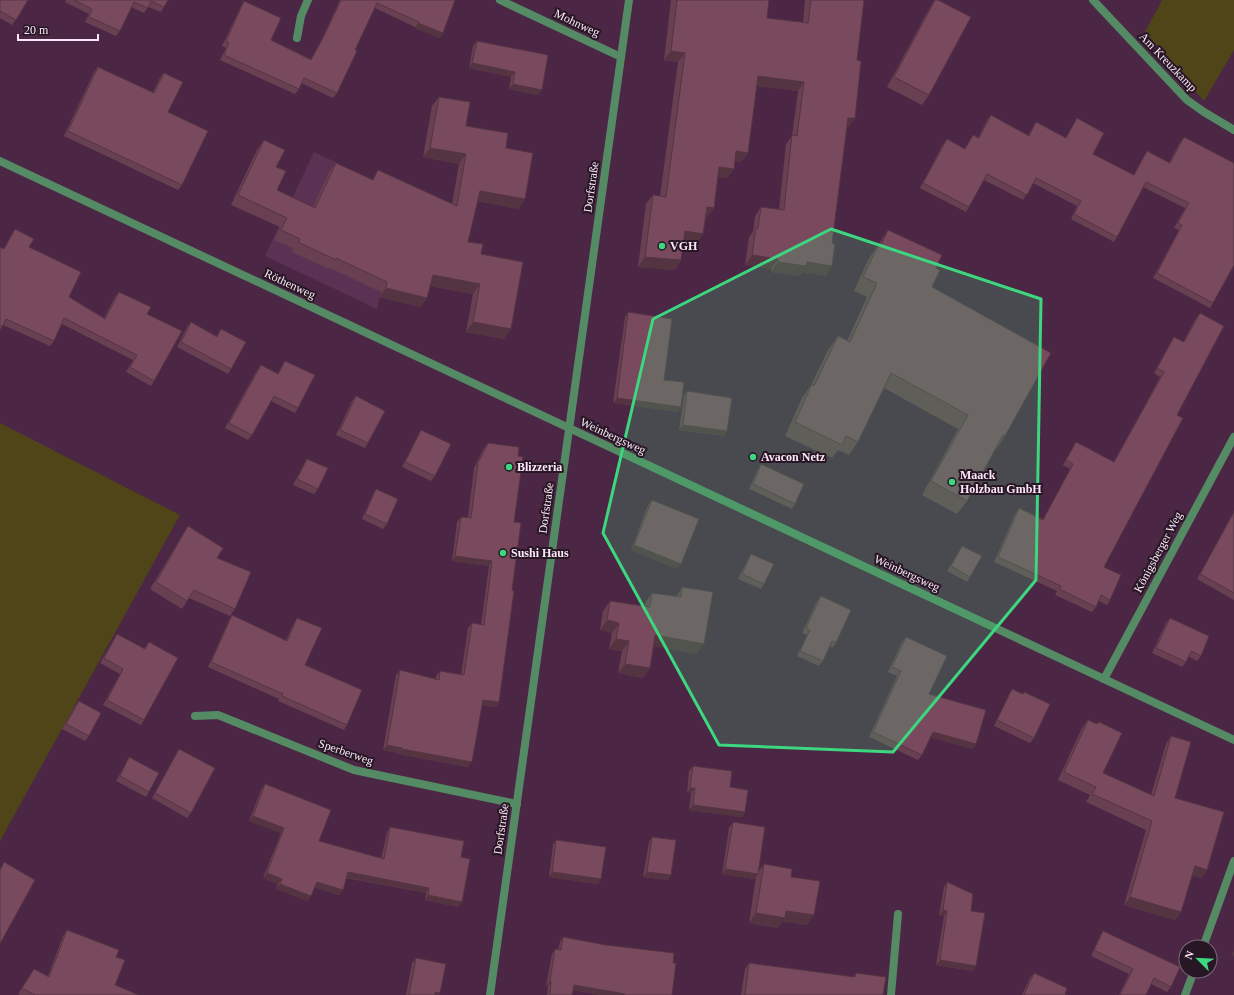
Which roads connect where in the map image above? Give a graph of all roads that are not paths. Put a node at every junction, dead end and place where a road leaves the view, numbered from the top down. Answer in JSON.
{"nodes":[{"id":1,"x":308,"y":0,"type":"edge"},
{"id":2,"x":500,"y":0,"type":"edge"},
{"id":3,"x":629,"y":0,"type":"edge"},
{"id":4,"x":1093,"y":0,"type":"edge"},
{"id":5,"x":297,"y":38,"type":"dead end"},
{"id":6,"x":621,"y":57,"type":"junction"},
{"id":7,"x":1234,"y":130,"type":"edge"},
{"id":8,"x":0,"y":161,"type":"edge"},
{"id":9,"x":570,"y":428,"type":"junction"},
{"id":10,"x":1234,"y":437,"type":"edge"},
{"id":11,"x":1104,"y":679,"type":"junction"},
{"id":12,"x":195,"y":716,"type":"dead end"},
{"id":13,"x":1234,"y":740,"type":"edge"},
{"id":14,"x":517,"y":804,"type":"junction"},
{"id":15,"x":1234,"y":860,"type":"edge"},
{"id":16,"x":898,"y":914,"type":"dead end"},
{"id":17,"x":1205,"y":939,"type":"edge"},
{"id":18,"x":1191,"y":979,"type":"edge"},
{"id":19,"x":490,"y":995,"type":"edge"},
{"id":20,"x":891,"y":995,"type":"edge"},
{"id":21,"x":1185,"y":995,"type":"edge"}],
"edges":[{"from":1,"to":5,"type":"street"},
{"from":2,"to":6,"type":"street","name":"Mohnweg"},
{"from":3,"to":6,"type":"street","name":"Dorfstraße"},
{"from":4,"to":7,"type":"street","name":"Am Kreuzkamp"},
{"from":6,"to":9,"type":"street","name":"Dorfstraße"},
{"from":8,"to":9,"type":"street","name":"Röthenweg"},
{"from":9,"to":11,"type":"street","name":"Weinbergsweg"},
{"from":9,"to":14,"type":"street","name":"Dorfstraße"},
{"from":10,"to":11,"type":"street","name":"Königsberger Weg"},
{"from":11,"to":13,"type":"street","name":"Weinbergsweg"},
{"from":12,"to":14,"type":"street","name":"Sperberweg"},
{"from":14,"to":19,"type":"street","name":"Dorfstraße"},
{"from":15,"to":17,"type":"street"},
{"from":16,"to":20,"type":"street"},
{"from":18,"to":21,"type":"street"}]}
